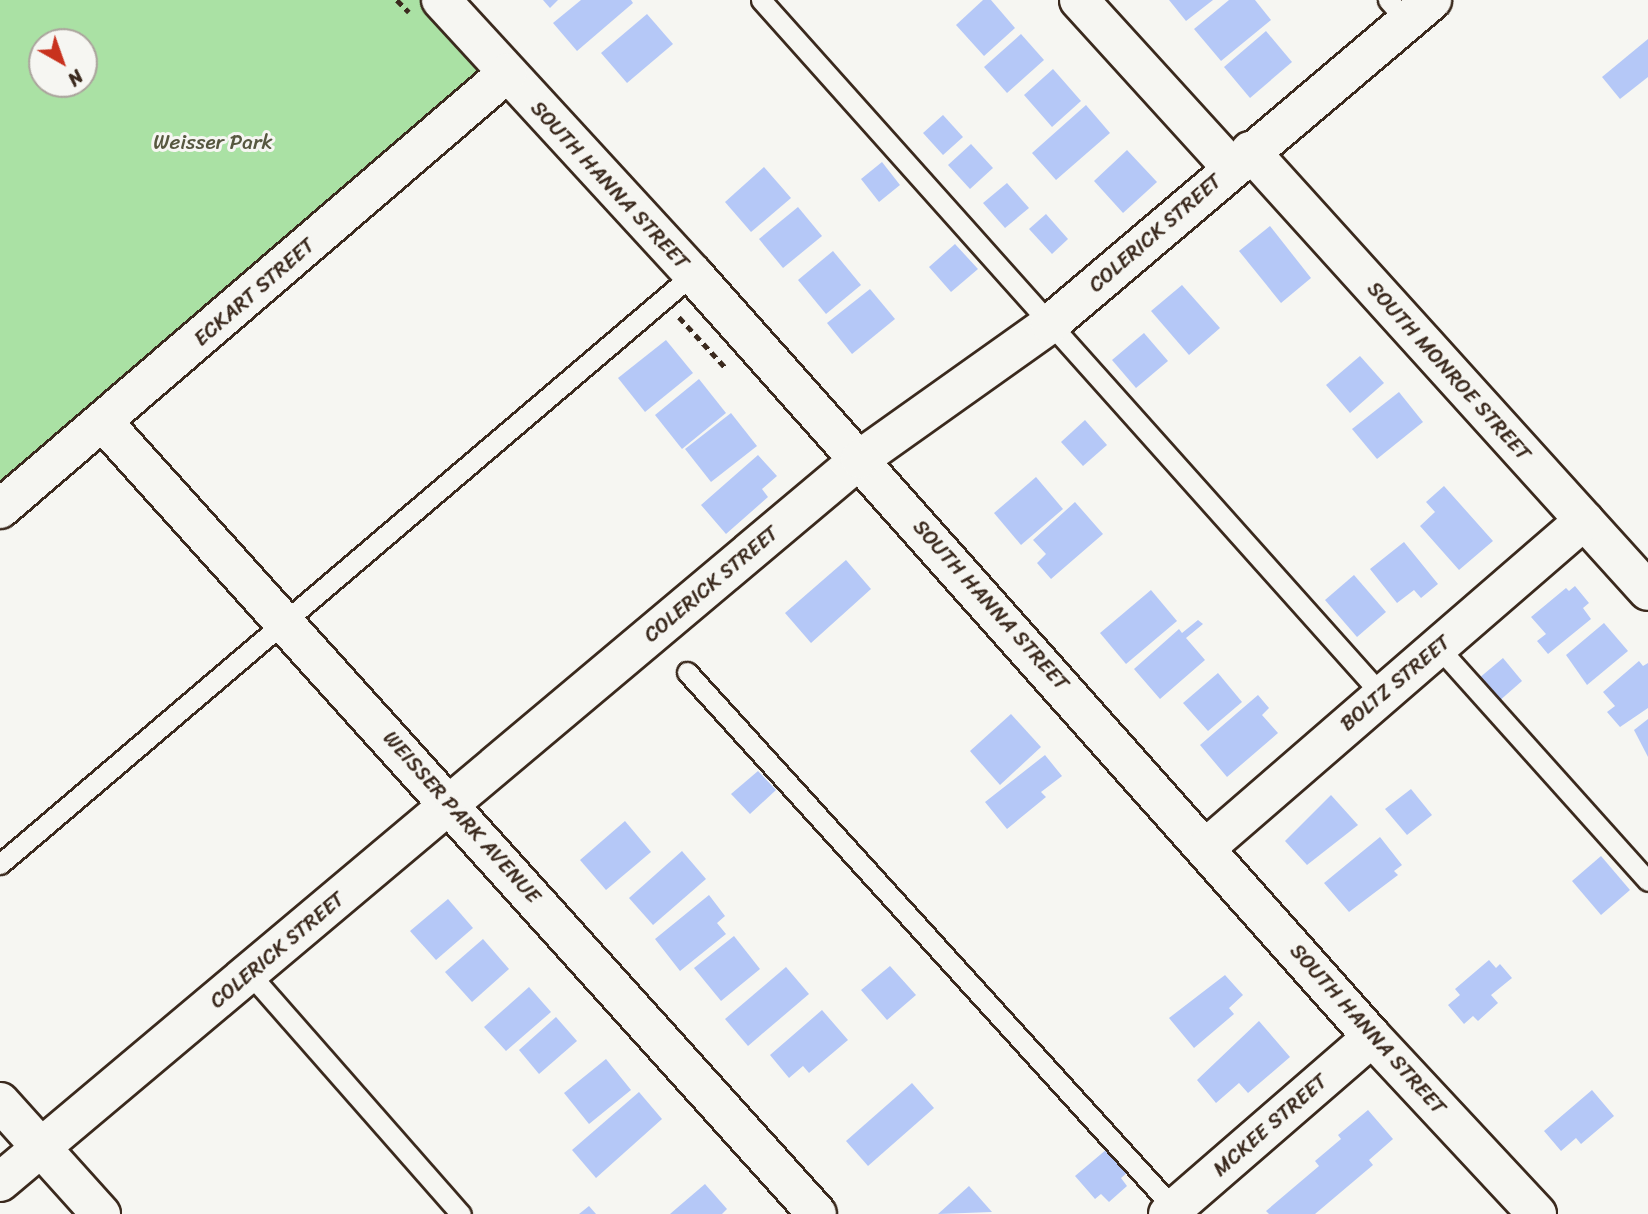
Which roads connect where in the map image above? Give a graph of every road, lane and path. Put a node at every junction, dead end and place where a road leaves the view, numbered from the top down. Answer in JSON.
{"nodes":[{"id":1,"x":441,"y":0,"type":"edge"},
{"id":2,"x":761,"y":0,"type":"edge"},
{"id":3,"x":1079,"y":0,"type":"edge"},
{"id":4,"x":1409,"y":7,"type":"edge"},
{"id":5,"x":507,"y":73,"type":"junction"},
{"id":6,"x":1240,"y":159,"type":"junction"},
{"id":7,"x":693,"y":274,"type":"junction"},
{"id":8,"x":1050,"y":324,"type":"junction"},
{"id":9,"x":103,"y":422,"type":"junction"},
{"id":10,"x":860,"y":459,"type":"junction"},
{"id":11,"x":0,"y":509,"type":"edge"},
{"id":12,"x":1584,"y":520,"type":"junction"},
{"id":13,"x":1648,"y":591,"type":"edge"},
{"id":14,"x":285,"y":620,"type":"junction"},
{"id":15,"x":1438,"y":647,"type":"junction"},
{"id":16,"x":687,"y":672,"type":"dead end"},
{"id":17,"x":1381,"y":694,"type":"junction"},
{"id":18,"x":451,"y":804,"type":"junction"},
{"id":19,"x":1206,"y":847,"type":"junction"},
{"id":20,"x":0,"y":864,"type":"edge"},
{"id":21,"x":1648,"y":881,"type":"edge"},
{"id":22,"x":249,"y":973,"type":"junction"},
{"id":23,"x":1372,"y":1037,"type":"junction"},
{"id":24,"x":0,"y":1102,"type":"edge"},
{"id":25,"x":42,"y":1148,"type":"junction"},
{"id":26,"x":0,"y":1182,"type":"edge"},
{"id":27,"x":1174,"y":1212,"type":"edge"},
{"id":28,"x":102,"y":1214,"type":"edge"},
{"id":29,"x":461,"y":1214,"type":"edge"},
{"id":30,"x":817,"y":1214,"type":"edge"},
{"id":31,"x":1537,"y":1214,"type":"edge"}],
"edges":[{"from":1,"to":5,"type":"street","name":"SOUTH HANNA STREET"},
{"from":2,"to":8,"type":"lane"},
{"from":3,"to":6,"type":"street","name":"SOUTH MONROE STREET"},
{"from":4,"to":6,"type":"street","name":"COLERICK STREET"},
{"from":5,"to":7,"type":"street","name":"SOUTH HANNA STREET"},
{"from":5,"to":9,"type":"street","name":"ECKART STREET"},
{"from":6,"to":8,"type":"street","name":"COLERICK STREET"},
{"from":6,"to":12,"type":"street","name":"SOUTH MONROE STREET"},
{"from":7,"to":10,"type":"street","name":"SOUTH HANNA STREET"},
{"from":7,"to":14,"type":"lane"},
{"from":8,"to":10,"type":"street","name":"COLERICK STREET"},
{"from":8,"to":17,"type":"lane"},
{"from":9,"to":11,"type":"street","name":"ECKART STREET"},
{"from":9,"to":14,"type":"street","name":"WEISSER PARK AVENUE"},
{"from":10,"to":18,"type":"street","name":"COLERICK STREET"},
{"from":10,"to":19,"type":"street","name":"SOUTH HANNA STREET"},
{"from":12,"to":13,"type":"street","name":"SOUTH MONROE STREET"},
{"from":12,"to":15,"type":"street","name":"BOLTZ STREET"},
{"from":14,"to":18,"type":"street","name":"WEISSER PARK AVENUE"},
{"from":14,"to":20,"type":"lane"},
{"from":15,"to":17,"type":"street","name":"BOLTZ STREET"},
{"from":15,"to":21,"type":"lane"},
{"from":16,"to":27,"type":"lane"},
{"from":17,"to":19,"type":"street","name":"BOLTZ STREET"},
{"from":18,"to":22,"type":"street","name":"COLERICK STREET"},
{"from":18,"to":30,"type":"street","name":"WEISSER PARK AVENUE"},
{"from":19,"to":23,"type":"street","name":"SOUTH HANNA STREET"},
{"from":22,"to":25,"type":"street","name":"COLERICK STREET"},
{"from":22,"to":29,"type":"lane"},
{"from":23,"to":27,"type":"street","name":"MCKEE STREET"},
{"from":23,"to":31,"type":"street","name":"SOUTH HANNA STREET"},
{"from":24,"to":25,"type":"street"},
{"from":25,"to":26,"type":"street","name":"COLERICK STREET"},
{"from":25,"to":28,"type":"street"}]}
